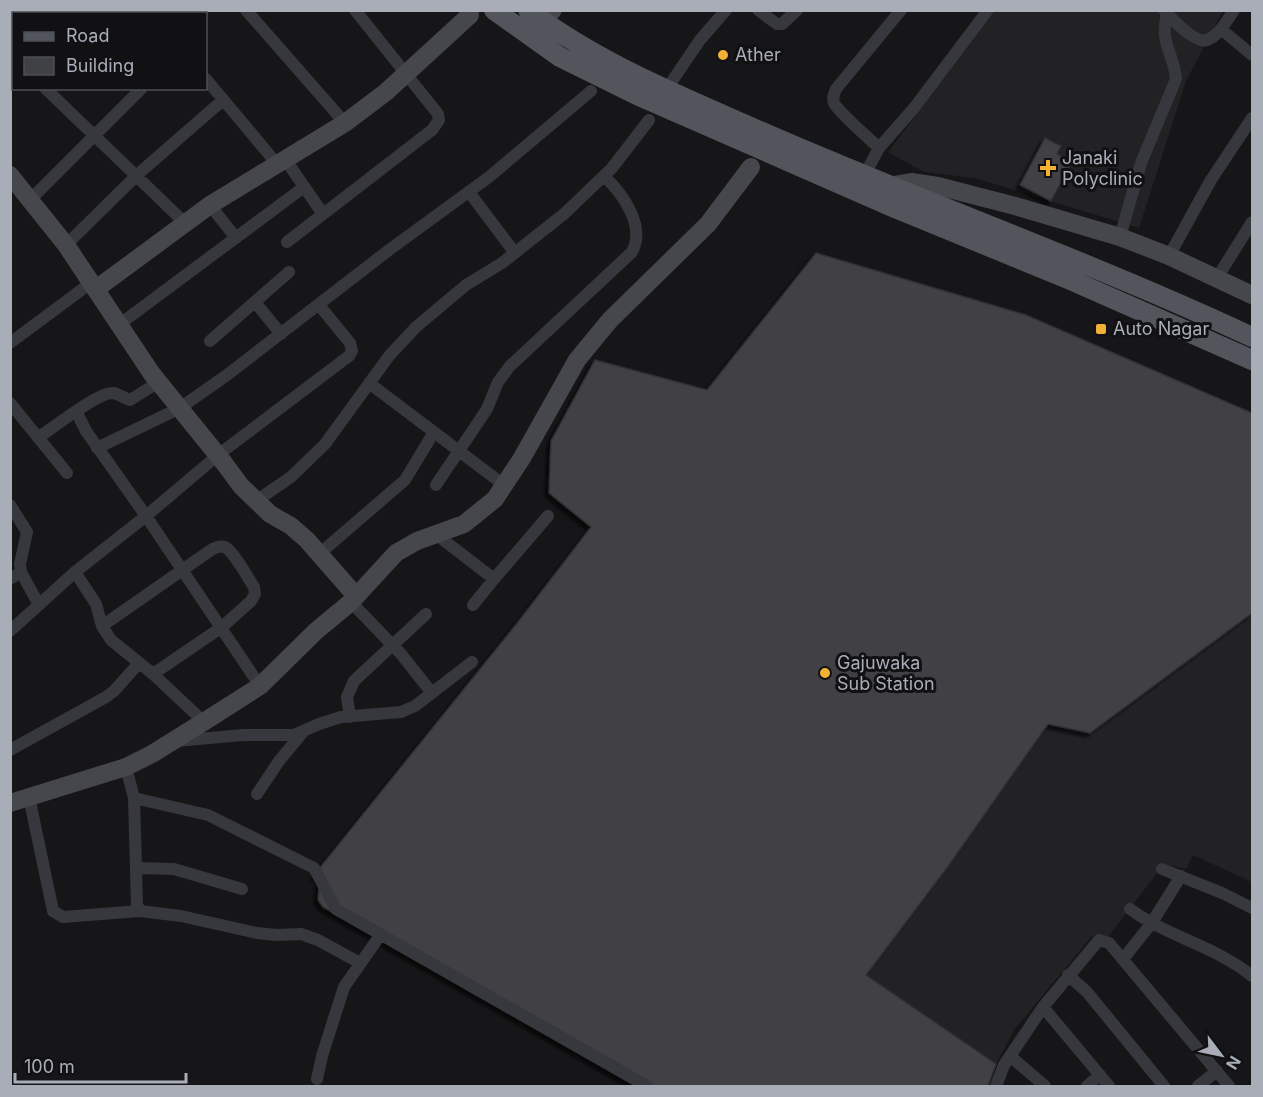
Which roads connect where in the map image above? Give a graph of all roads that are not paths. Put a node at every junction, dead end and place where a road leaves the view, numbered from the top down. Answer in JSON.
{"nodes":[{"id":1,"x":246,"y":10,"type":"edge"},
{"id":2,"x":494,"y":10,"type":"edge"},
{"id":3,"x":726,"y":10,"type":"edge"},
{"id":4,"x":758,"y":10,"type":"edge"},
{"id":5,"x":797,"y":10,"type":"edge"},
{"id":6,"x":901,"y":10,"type":"edge"},
{"id":7,"x":988,"y":10,"type":"edge"},
{"id":8,"x":1234,"y":10,"type":"edge"},
{"id":9,"x":359,"y":11,"type":"edge"},
{"id":10,"x":1166,"y":12,"type":"edge"},
{"id":11,"x":541,"y":14,"type":"edge"},
{"id":12,"x":470,"y":15,"type":"dead end"},
{"id":13,"x":1221,"y":29,"type":"junction"},
{"id":14,"x":1252,"y":55,"type":"edge"},
{"id":15,"x":406,"y":74,"type":"junction"},
{"id":16,"x":207,"y":80,"type":"edge"},
{"id":17,"x":51,"y":90,"type":"edge"},
{"id":18,"x":140,"y":90,"type":"edge"},
{"id":19,"x":666,"y":90,"type":"junction"},
{"id":20,"x":591,"y":91,"type":"dead end"},
{"id":21,"x":224,"y":100,"type":"junction"},
{"id":22,"x":1252,"y":118,"type":"edge"},
{"id":23,"x":650,"y":120,"type":"dead end"},
{"id":24,"x":345,"y":123,"type":"junction"},
{"id":25,"x":95,"y":136,"type":"junction"},
{"id":26,"x":879,"y":148,"type":"junction"},
{"id":27,"x":281,"y":162,"type":"junction"},
{"id":28,"x":751,"y":167,"type":"dead end"},
{"id":29,"x":10,"y":175,"type":"edge"},
{"id":30,"x":136,"y":175,"type":"junction"},
{"id":31,"x":604,"y":176,"type":"junction"},
{"id":32,"x":864,"y":176,"type":"junction"},
{"id":33,"x":888,"y":186,"type":"junction"},
{"id":34,"x":304,"y":187,"type":"junction"},
{"id":35,"x":469,"y":192,"type":"junction"},
{"id":36,"x":31,"y":199,"type":"junction"},
{"id":37,"x":210,"y":205,"type":"junction"},
{"id":38,"x":323,"y":214,"type":"junction"},
{"id":39,"x":1252,"y":222,"type":"edge"},
{"id":40,"x":185,"y":223,"type":"junction"},
{"id":41,"x":1120,"y":237,"type":"junction"},
{"id":42,"x":236,"y":238,"type":"junction"},
{"id":43,"x":287,"y":242,"type":"dead end"},
{"id":44,"x":66,"y":244,"type":"junction"},
{"id":45,"x":515,"y":253,"type":"junction"},
{"id":46,"x":1169,"y":256,"type":"junction"},
{"id":47,"x":289,"y":272,"type":"dead end"},
{"id":48,"x":1218,"y":278,"type":"junction"},
{"id":49,"x":94,"y":285,"type":"junction"},
{"id":50,"x":1252,"y":295,"type":"edge"},
{"id":51,"x":255,"y":302,"type":"junction"},
{"id":52,"x":319,"y":305,"type":"junction"},
{"id":53,"x":120,"y":324,"type":"junction"},
{"id":54,"x":282,"y":334,"type":"junction"},
{"id":55,"x":1252,"y":337,"type":"edge"},
{"id":56,"x":210,"y":341,"type":"dead end"},
{"id":57,"x":10,"y":343,"type":"edge"},
{"id":58,"x":1252,"y":360,"type":"edge"},
{"id":59,"x":159,"y":382,"type":"junction"},
{"id":60,"x":369,"y":383,"type":"junction"},
{"id":61,"x":10,"y":403,"type":"edge"},
{"id":62,"x":180,"y":408,"type":"junction"},
{"id":63,"x":76,"y":411,"type":"junction"},
{"id":64,"x":434,"y":432,"type":"junction"},
{"id":65,"x":39,"y":437,"type":"junction"},
{"id":66,"x":97,"y":448,"type":"junction"},
{"id":67,"x":458,"y":451,"type":"junction"},
{"id":68,"x":218,"y":455,"type":"junction"},
{"id":69,"x":67,"y":473,"type":"dead end"},
{"id":70,"x":436,"y":485,"type":"dead end"},
{"id":71,"x":504,"y":485,"type":"junction"},
{"id":72,"x":255,"y":501,"type":"junction"},
{"id":73,"x":10,"y":506,"type":"edge"},
{"id":74,"x":146,"y":516,"type":"junction"},
{"id":75,"x":548,"y":516,"type":"dead end"},
{"id":76,"x":437,"y":535,"type":"junction"},
{"id":77,"x":318,"y":555,"type":"junction"},
{"id":78,"x":183,"y":570,"type":"junction"},
{"id":79,"x":75,"y":572,"type":"junction"},
{"id":80,"x":16,"y":575,"type":"edge"},
{"id":81,"x":494,"y":579,"type":"junction"},
{"id":82,"x":354,"y":599,"type":"junction"},
{"id":83,"x":39,"y":605,"type":"junction"},
{"id":84,"x":473,"y":605,"type":"dead end"},
{"id":85,"x":426,"y":614,"type":"dead end"},
{"id":86,"x":102,"y":626,"type":"junction"},
{"id":87,"x":222,"y":627,"type":"junction"},
{"id":88,"x":10,"y":631,"type":"edge"},
{"id":89,"x":393,"y":645,"type":"junction"},
{"id":90,"x":472,"y":662,"type":"dead end"},
{"id":91,"x":139,"y":663,"type":"junction"},
{"id":92,"x":153,"y":674,"type":"junction"},
{"id":93,"x":260,"y":686,"type":"junction"},
{"id":94,"x":432,"y":693,"type":"junction"},
{"id":95,"x":350,"y":717,"type":"junction"},
{"id":96,"x":204,"y":722,"type":"junction"},
{"id":97,"x":304,"y":731,"type":"junction"},
{"id":98,"x":172,"y":742,"type":"junction"},
{"id":99,"x":10,"y":750,"type":"edge"},
{"id":100,"x":126,"y":767,"type":"junction"},
{"id":101,"x":257,"y":794,"type":"dead end"},
{"id":102,"x":29,"y":798,"type":"junction"},
{"id":103,"x":134,"y":798,"type":"junction"},
{"id":104,"x":10,"y":802,"type":"edge"},
{"id":105,"x":136,"y":868,"type":"junction"},
{"id":106,"x":1162,"y":869,"type":"dead end"},
{"id":107,"x":1181,"y":876,"type":"junction"},
{"id":108,"x":242,"y":889,"type":"dead end"},
{"id":109,"x":1252,"y":908,"type":"edge"},
{"id":110,"x":1130,"y":909,"type":"dead end"},
{"id":111,"x":140,"y":911,"type":"junction"},
{"id":112,"x":1151,"y":924,"type":"junction"},
{"id":113,"x":381,"y":934,"type":"junction"},
{"id":114,"x":1123,"y":959,"type":"junction"},
{"id":115,"x":360,"y":963,"type":"junction"},
{"id":116,"x":1068,"y":975,"type":"junction"},
{"id":117,"x":1252,"y":976,"type":"edge"},
{"id":118,"x":1043,"y":1007,"type":"junction"},
{"id":119,"x":1010,"y":1056,"type":"junction"},
{"id":120,"x":1217,"y":1071,"type":"junction"},
{"id":121,"x":1100,"y":1075,"type":"junction"},
{"id":122,"x":317,"y":1079,"type":"dead end"},
{"id":123,"x":647,"y":1086,"type":"edge"},
{"id":124,"x":996,"y":1086,"type":"edge"},
{"id":125,"x":1045,"y":1086,"type":"edge"},
{"id":126,"x":1087,"y":1086,"type":"edge"},
{"id":127,"x":1109,"y":1086,"type":"edge"},
{"id":128,"x":1164,"y":1086,"type":"edge"},
{"id":129,"x":1198,"y":1086,"type":"edge"},
{"id":130,"x":1229,"y":1086,"type":"edge"}],
"edges":[{"from":1,"to":24,"type":"street"},
{"from":2,"to":58,"type":"main road"},
{"from":3,"to":19,"type":"street"},
{"from":4,"to":5,"type":"street"},
{"from":6,"to":26,"type":"street"},
{"from":7,"to":26,"type":"street"},
{"from":8,"to":13,"type":"street"},
{"from":9,"to":15,"type":"street"},
{"from":10,"to":13,"type":"street"},
{"from":10,"to":41,"type":"street"},
{"from":11,"to":19,"type":"main road"},
{"from":12,"to":15,"type":"street"},
{"from":13,"to":14,"type":"street"},
{"from":15,"to":24,"type":"street"},
{"from":15,"to":38,"type":"street"},
{"from":16,"to":21,"type":"street"},
{"from":17,"to":25,"type":"street"},
{"from":18,"to":25,"type":"street"},
{"from":19,"to":32,"type":"main road"},
{"from":20,"to":35,"type":"street"},
{"from":21,"to":27,"type":"street"},
{"from":21,"to":30,"type":"street"},
{"from":22,"to":46,"type":"street"},
{"from":23,"to":31,"type":"street"},
{"from":24,"to":27,"type":"street"},
{"from":25,"to":30,"type":"street"},
{"from":25,"to":36,"type":"street"},
{"from":26,"to":32,"type":"street"},
{"from":27,"to":34,"type":"street"},
{"from":27,"to":37,"type":"street"},
{"from":28,"to":71,"type":"street"},
{"from":29,"to":36,"type":"street"},
{"from":30,"to":40,"type":"street"},
{"from":30,"to":44,"type":"street"},
{"from":31,"to":45,"type":"street"},
{"from":31,"to":67,"type":"street"},
{"from":32,"to":33,"type":"main road"},
{"from":33,"to":41,"type":"street"},
{"from":33,"to":55,"type":"main road"},
{"from":34,"to":38,"type":"street"},
{"from":34,"to":42,"type":"street"},
{"from":35,"to":45,"type":"street"},
{"from":35,"to":52,"type":"street"},
{"from":36,"to":44,"type":"street"},
{"from":37,"to":40,"type":"street"},
{"from":37,"to":42,"type":"street"},
{"from":38,"to":43,"type":"street"},
{"from":39,"to":48,"type":"street"},
{"from":40,"to":49,"type":"street"},
{"from":41,"to":46,"type":"street"},
{"from":42,"to":53,"type":"street"},
{"from":44,"to":49,"type":"street"},
{"from":45,"to":60,"type":"street"},
{"from":46,"to":48,"type":"street"},
{"from":47,"to":51,"type":"street"},
{"from":48,"to":50,"type":"street"},
{"from":49,"to":53,"type":"street"},
{"from":49,"to":57,"type":"street"},
{"from":51,"to":54,"type":"street"},
{"from":51,"to":56,"type":"street"},
{"from":52,"to":54,"type":"street"},
{"from":52,"to":68,"type":"street"},
{"from":53,"to":59,"type":"street"},
{"from":54,"to":62,"type":"street"},
{"from":59,"to":62,"type":"street"},
{"from":59,"to":63,"type":"street"},
{"from":60,"to":64,"type":"street"},
{"from":60,"to":72,"type":"street"},
{"from":61,"to":65,"type":"street"},
{"from":62,"to":66,"type":"street"},
{"from":62,"to":68,"type":"street"},
{"from":63,"to":65,"type":"street"},
{"from":63,"to":66,"type":"street"},
{"from":64,"to":67,"type":"street"},
{"from":64,"to":77,"type":"street"},
{"from":65,"to":69,"type":"street"},
{"from":66,"to":74,"type":"street"},
{"from":67,"to":70,"type":"street"},
{"from":67,"to":71,"type":"street"},
{"from":68,"to":72,"type":"street"},
{"from":68,"to":74,"type":"street"},
{"from":71,"to":76,"type":"street"},
{"from":72,"to":77,"type":"street"},
{"from":73,"to":80,"type":"street"},
{"from":74,"to":78,"type":"street"},
{"from":74,"to":79,"type":"street"},
{"from":75,"to":81,"type":"street"},
{"from":76,"to":81,"type":"street"},
{"from":76,"to":82,"type":"street"},
{"from":77,"to":82,"type":"street"},
{"from":78,"to":86,"type":"street"},
{"from":78,"to":87,"type":"street"},
{"from":78,"to":87,"type":"street"},
{"from":79,"to":83,"type":"street"},
{"from":79,"to":86,"type":"street"},
{"from":80,"to":83,"type":"street"},
{"from":81,"to":84,"type":"street"},
{"from":82,"to":89,"type":"street"},
{"from":82,"to":93,"type":"street"},
{"from":83,"to":88,"type":"street"},
{"from":85,"to":89,"type":"street"},
{"from":86,"to":91,"type":"street"},
{"from":87,"to":92,"type":"street"},
{"from":87,"to":93,"type":"street"},
{"from":89,"to":94,"type":"street"},
{"from":89,"to":95,"type":"street"},
{"from":90,"to":94,"type":"street"},
{"from":91,"to":92,"type":"street"},
{"from":91,"to":99,"type":"street"},
{"from":92,"to":96,"type":"street"},
{"from":93,"to":96,"type":"street"},
{"from":94,"to":95,"type":"street"},
{"from":95,"to":97,"type":"street"},
{"from":96,"to":98,"type":"street"},
{"from":97,"to":98,"type":"street"},
{"from":97,"to":101,"type":"street"},
{"from":98,"to":100,"type":"street"},
{"from":100,"to":102,"type":"street"},
{"from":100,"to":103,"type":"street"},
{"from":102,"to":104,"type":"street"},
{"from":102,"to":111,"type":"street"},
{"from":103,"to":105,"type":"street"},
{"from":103,"to":113,"type":"street"},
{"from":105,"to":108,"type":"street"},
{"from":105,"to":111,"type":"street"},
{"from":106,"to":107,"type":"street"},
{"from":107,"to":109,"type":"street"},
{"from":107,"to":112,"type":"street"},
{"from":110,"to":112,"type":"street"},
{"from":111,"to":115,"type":"street"},
{"from":112,"to":114,"type":"street"},
{"from":112,"to":117,"type":"street"},
{"from":113,"to":115,"type":"street"},
{"from":113,"to":123,"type":"street"},
{"from":114,"to":116,"type":"street"},
{"from":114,"to":120,"type":"street"},
{"from":115,"to":122,"type":"street"},
{"from":116,"to":118,"type":"street"},
{"from":116,"to":128,"type":"street"},
{"from":118,"to":119,"type":"street"},
{"from":118,"to":121,"type":"street"},
{"from":119,"to":124,"type":"street"},
{"from":119,"to":125,"type":"street"},
{"from":120,"to":129,"type":"street"},
{"from":120,"to":130,"type":"street"},
{"from":121,"to":126,"type":"street"},
{"from":121,"to":127,"type":"street"}]}
